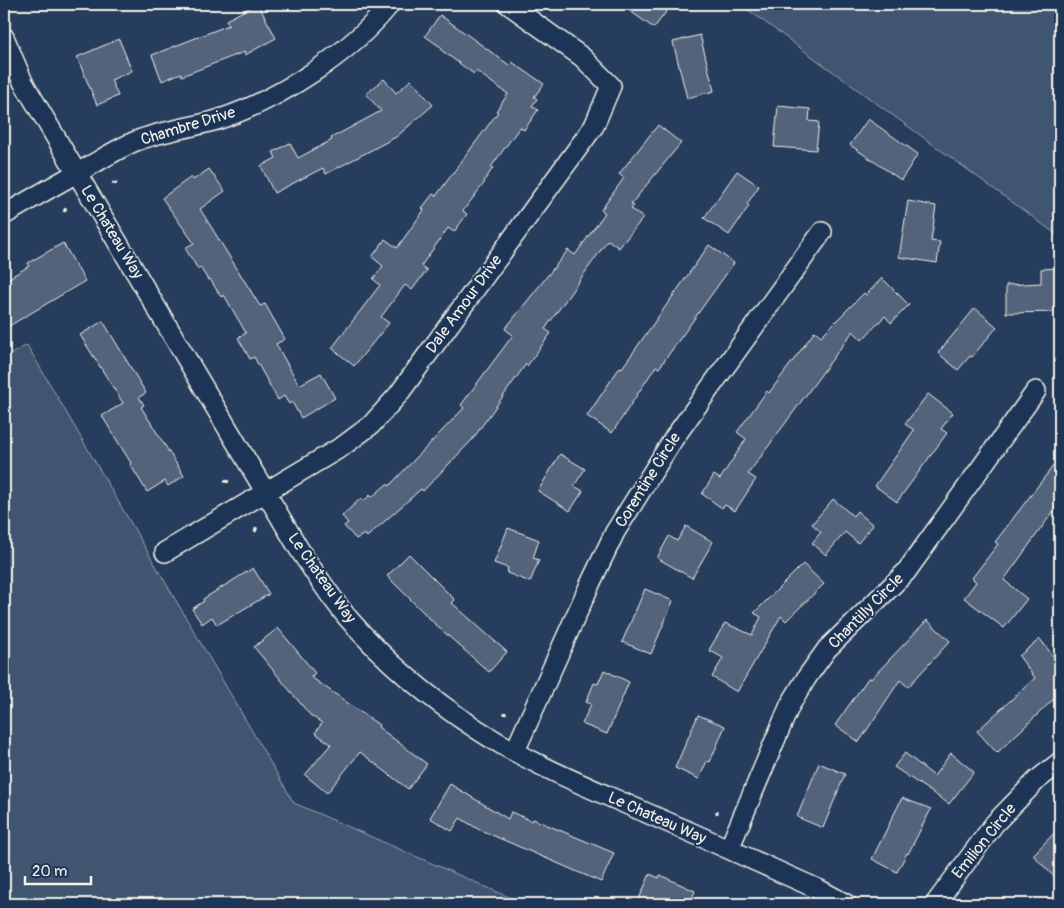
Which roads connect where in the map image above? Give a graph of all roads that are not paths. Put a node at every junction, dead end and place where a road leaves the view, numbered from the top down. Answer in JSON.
{"nodes":[{"id":1,"x":390,"y":4,"type":"edge"},
{"id":2,"x":508,"y":4,"type":"edge"},
{"id":3,"x":4,"y":37,"type":"edge"},
{"id":4,"x":77,"y":173,"type":"junction"},
{"id":5,"x":4,"y":215,"type":"edge"},
{"id":6,"x":822,"y":232,"type":"dead end"},
{"id":7,"x":1036,"y":391,"type":"dead end"},
{"id":8,"x":265,"y":491,"type":"junction"},
{"id":9,"x":164,"y":552,"type":"dead end"},
{"id":10,"x":515,"y":752,"type":"junction"},
{"id":11,"x":1060,"y":762,"type":"edge"},
{"id":12,"x":729,"y":849,"type":"junction"},
{"id":13,"x":846,"y":904,"type":"edge"},
{"id":14,"x":935,"y":904,"type":"edge"}],
"edges":[{"from":1,"to":4,"type":"street","name":"Chambre Drive"},
{"from":2,"to":8,"type":"street","name":"Dale Amour Drive"},
{"from":3,"to":4,"type":"street","name":"Le Chateau Way"},
{"from":4,"to":5,"type":"street","name":"Chambre Drive"},
{"from":4,"to":8,"type":"street","name":"Le Chateau Way"},
{"from":6,"to":10,"type":"street","name":"Corentine Circle"},
{"from":7,"to":12,"type":"street","name":"Chantilly Circle"},
{"from":8,"to":9,"type":"street","name":"Dale Amour Drive"},
{"from":8,"to":10,"type":"street","name":"Le Chateau Way"},
{"from":10,"to":12,"type":"street","name":"Le Chateau Way"},
{"from":11,"to":14,"type":"street","name":"Emilion Circle"},
{"from":12,"to":13,"type":"street","name":"Le Chateau Way"}]}
